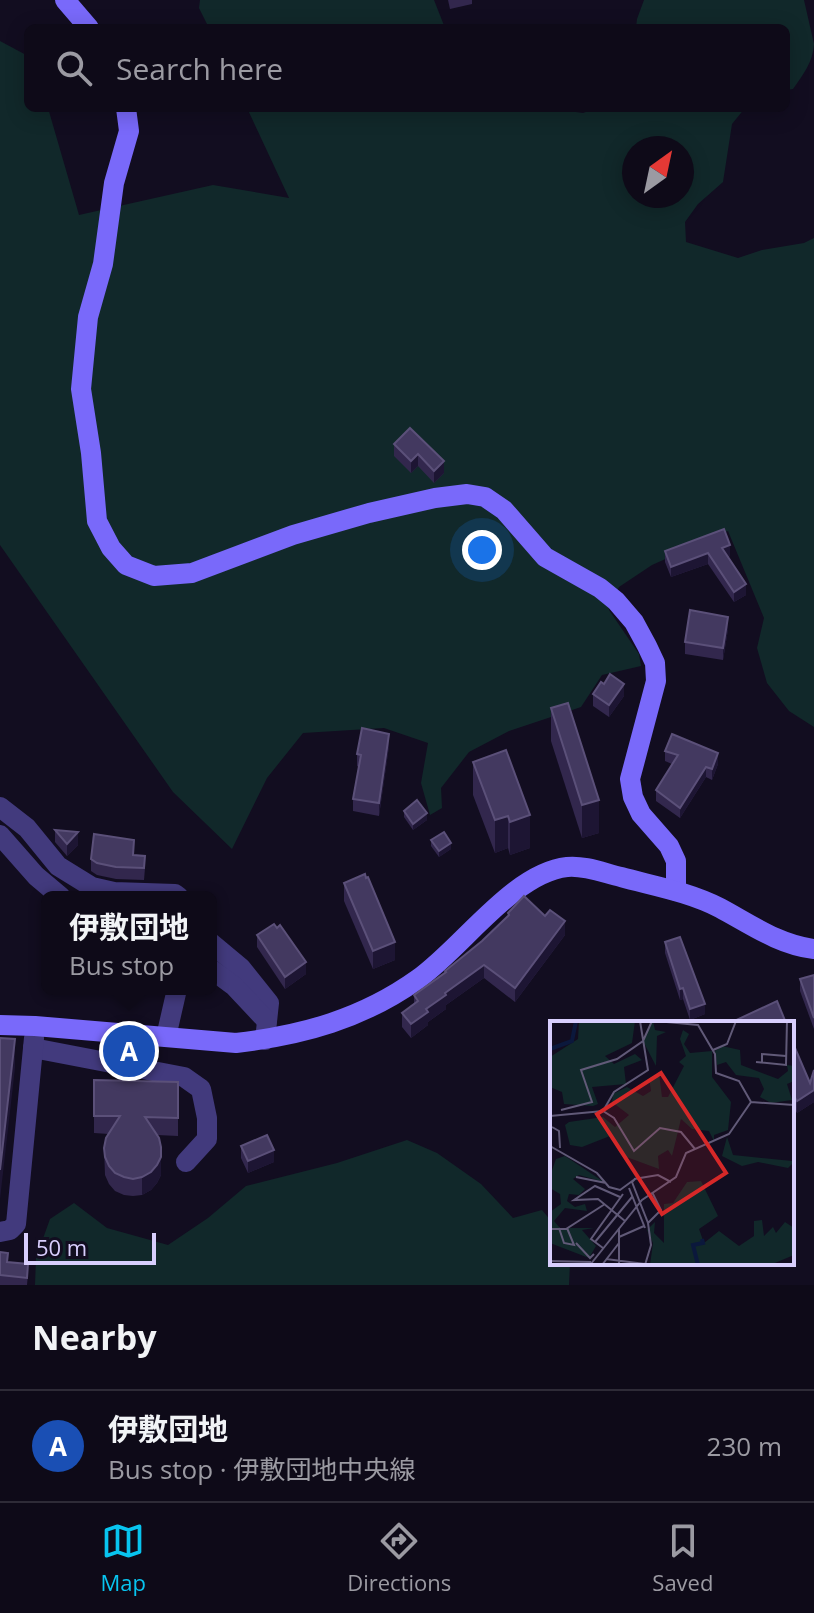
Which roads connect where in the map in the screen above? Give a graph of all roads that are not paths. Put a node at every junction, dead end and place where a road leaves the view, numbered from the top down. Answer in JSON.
{"nodes":[{"id":1,"x":65,"y":0,"type":"edge"},
{"id":2,"x":86,"y":24,"type":"edge"},
{"id":3,"x":127,"y":112,"type":"edge"},
{"id":4,"x":0,"y":807,"type":"edge"},
{"id":5,"x":0,"y":835,"type":"edge"},
{"id":6,"x":54,"y":891,"type":"edge"},
{"id":7,"x":110,"y":891,"type":"edge"},
{"id":8,"x":676,"y":891,"type":"junction"},
{"id":9,"x":217,"y":948,"type":"edge"},
{"id":10,"x":814,"y":949,"type":"edge"},
{"id":11,"x":217,"y":973,"type":"edge"},
{"id":12,"x":176,"y":995,"type":"edge"},
{"id":13,"x":0,"y":1025,"type":"edge"},
{"id":14,"x":35,"y":1026,"type":"junction"},
{"id":15,"x":266,"y":1030,"type":"junction"},
{"id":16,"x":166,"y":1037,"type":"junction"},
{"id":17,"x":33,"y":1048,"type":"junction"},
{"id":18,"x":186,"y":1162,"type":"dead end"},
{"id":19,"x":0,"y":1232,"type":"edge"}],
"edges":[{"from":1,"to":2,"type":"street"},
{"from":3,"to":8,"type":"street"},
{"from":4,"to":7,"type":"street"},
{"from":5,"to":6,"type":"street"},
{"from":8,"to":10,"type":"street"},
{"from":8,"to":15,"type":"street"},
{"from":9,"to":15,"type":"street"},
{"from":11,"to":15,"type":"street"},
{"from":12,"to":16,"type":"street"},
{"from":13,"to":14,"type":"street"},
{"from":14,"to":16,"type":"street"},
{"from":14,"to":17,"type":"street"},
{"from":15,"to":16,"type":"street"},
{"from":17,"to":18,"type":"street"},
{"from":17,"to":19,"type":"street"}]}
